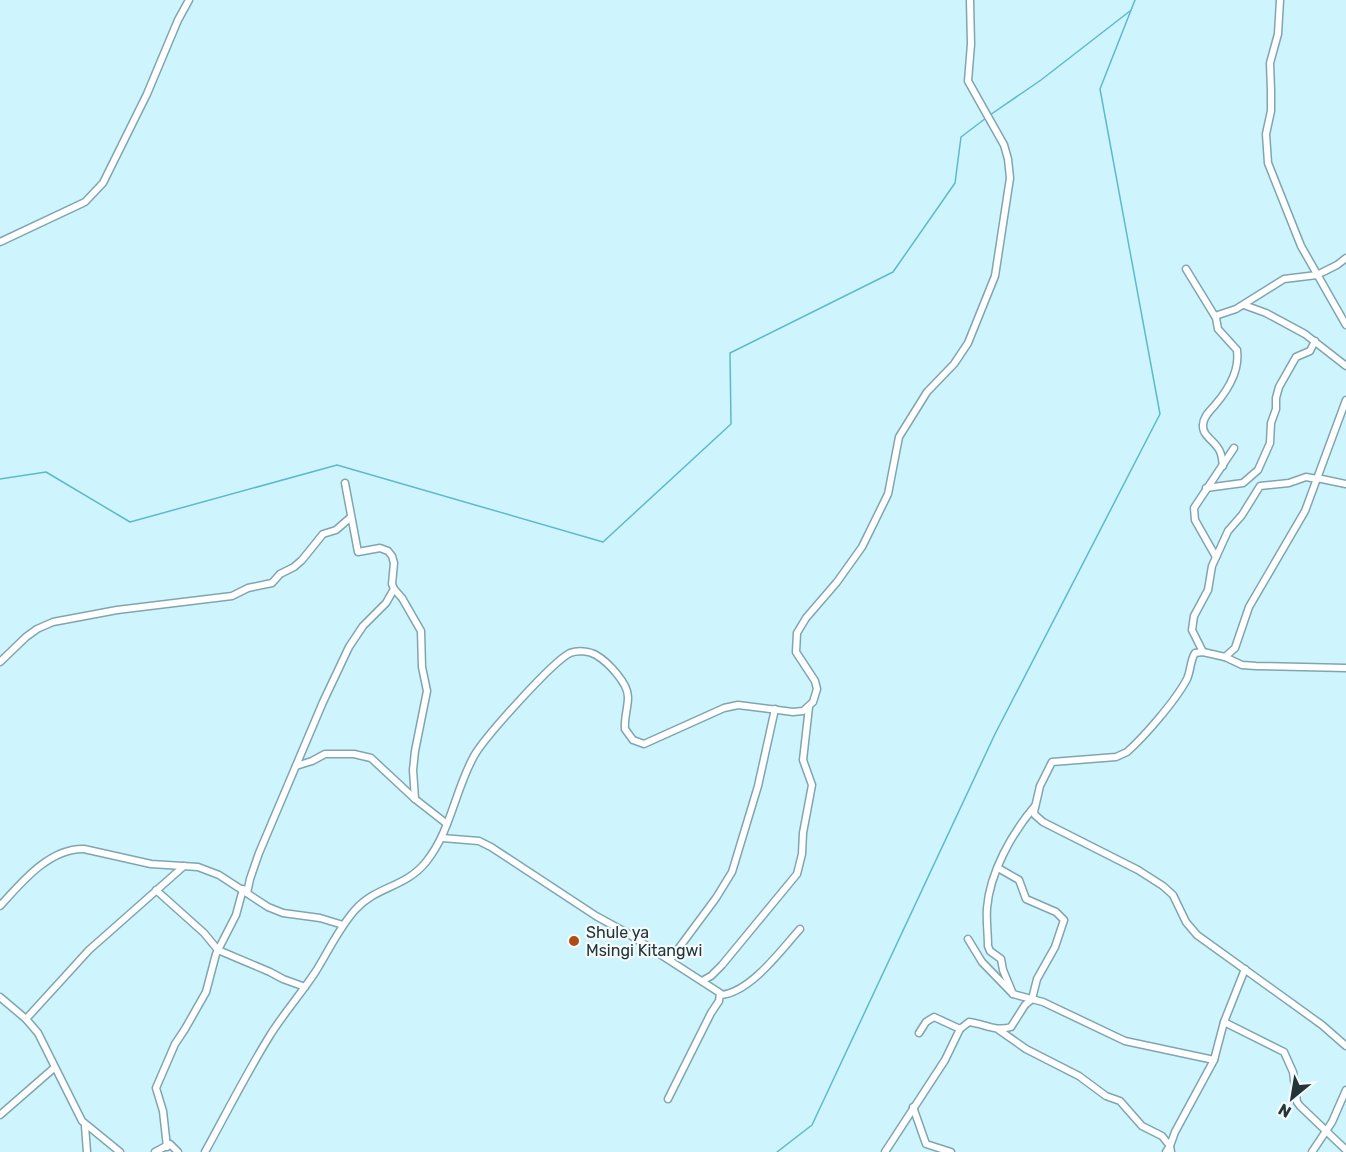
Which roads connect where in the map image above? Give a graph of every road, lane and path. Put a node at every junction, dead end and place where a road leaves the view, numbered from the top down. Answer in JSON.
{"nodes":[{"id":1,"x":189,"y":0,"type":"edge"},
{"id":2,"x":970,"y":0,"type":"edge"},
{"id":3,"x":1280,"y":0,"type":"edge"},
{"id":4,"x":0,"y":242,"type":"edge"},
{"id":5,"x":1346,"y":258,"type":"edge"},
{"id":6,"x":1186,"y":269,"type":"dead end"},
{"id":7,"x":1317,"y":275,"type":"junction"},
{"id":8,"x":1244,"y":305,"type":"junction"},
{"id":9,"x":1215,"y":316,"type":"junction"},
{"id":10,"x":1346,"y":325,"type":"edge"},
{"id":11,"x":1315,"y":341,"type":"junction"},
{"id":12,"x":1346,"y":366,"type":"edge"},
{"id":13,"x":1346,"y":400,"type":"edge"},
{"id":14,"x":1234,"y":448,"type":"dead end"},
{"id":15,"x":1223,"y":466,"type":"junction"},
{"id":16,"x":1317,"y":479,"type":"junction"},
{"id":17,"x":345,"y":483,"type":"dead end"},
{"id":18,"x":1346,"y":484,"type":"edge"},
{"id":19,"x":1206,"y":488,"type":"junction"},
{"id":20,"x":351,"y":517,"type":"junction"},
{"id":21,"x":1216,"y":557,"type":"junction"},
{"id":22,"x":394,"y":589,"type":"junction"},
{"id":23,"x":1203,"y":652,"type":"junction"},
{"id":24,"x":1225,"y":657,"type":"junction"},
{"id":25,"x":0,"y":662,"type":"edge"},
{"id":26,"x":1346,"y":668,"type":"edge"},
{"id":27,"x":809,"y":707,"type":"junction"},
{"id":28,"x":775,"y":710,"type":"junction"},
{"id":29,"x":296,"y":766,"type":"junction"},
{"id":30,"x":415,"y":799,"type":"junction"},
{"id":31,"x":1035,"y":806,"type":"junction"},
{"id":32,"x":447,"y":825,"type":"junction"},
{"id":33,"x":442,"y":838,"type":"junction"},
{"id":34,"x":184,"y":865,"type":"junction"},
{"id":35,"x":998,"y":868,"type":"junction"},
{"id":36,"x":156,"y":890,"type":"junction"},
{"id":37,"x":245,"y":891,"type":"junction"},
{"id":38,"x":0,"y":906,"type":"edge"},
{"id":39,"x":343,"y":925,"type":"junction"},
{"id":40,"x":801,"y":929,"type":"dead end"},
{"id":41,"x":968,"y":939,"type":"dead end"},
{"id":42,"x":218,"y":950,"type":"junction"},
{"id":43,"x":670,"y":960,"type":"junction"},
{"id":44,"x":1245,"y":969,"type":"junction"},
{"id":45,"x":702,"y":981,"type":"junction"},
{"id":46,"x":304,"y":987,"type":"junction"},
{"id":47,"x":1013,"y":994,"type":"junction"},
{"id":48,"x":721,"y":995,"type":"junction"},
{"id":49,"x":0,"y":997,"type":"edge"},
{"id":50,"x":1032,"y":999,"type":"junction"},
{"id":51,"x":26,"y":1019,"type":"junction"},
{"id":52,"x":1224,"y":1022,"type":"junction"},
{"id":53,"x":960,"y":1029,"type":"junction"},
{"id":54,"x":999,"y":1030,"type":"junction"},
{"id":55,"x":919,"y":1033,"type":"dead end"},
{"id":56,"x":1346,"y":1046,"type":"edge"},
{"id":57,"x":1214,"y":1060,"type":"junction"},
{"id":58,"x":54,"y":1068,"type":"junction"},
{"id":59,"x":1346,"y":1090,"type":"edge"},
{"id":60,"x":668,"y":1099,"type":"dead end"},
{"id":61,"x":913,"y":1107,"type":"junction"},
{"id":62,"x":0,"y":1116,"type":"edge"},
{"id":63,"x":85,"y":1126,"type":"junction"},
{"id":64,"x":1326,"y":1131,"type":"junction"},
{"id":65,"x":167,"y":1147,"type":"junction"},
{"id":66,"x":1169,"y":1150,"type":"edge"},
{"id":67,"x":1346,"y":1150,"type":"edge"},
{"id":68,"x":87,"y":1152,"type":"edge"},
{"id":69,"x":120,"y":1152,"type":"edge"},
{"id":70,"x":155,"y":1152,"type":"edge"},
{"id":71,"x":178,"y":1152,"type":"edge"},
{"id":72,"x":205,"y":1152,"type":"edge"},
{"id":73,"x":885,"y":1152,"type":"edge"},
{"id":74,"x":951,"y":1152,"type":"edge"},
{"id":75,"x":1312,"y":1152,"type":"edge"}],
"edges":[{"from":1,"to":4,"type":"street"},
{"from":2,"to":27,"type":"street"},
{"from":3,"to":7,"type":"street"},
{"from":5,"to":7,"type":"street"},
{"from":6,"to":9,"type":"street"},
{"from":7,"to":8,"type":"street"},
{"from":7,"to":10,"type":"street"},
{"from":8,"to":9,"type":"street"},
{"from":8,"to":11,"type":"street"},
{"from":9,"to":15,"type":"street"},
{"from":11,"to":12,"type":"street"},
{"from":11,"to":19,"type":"street"},
{"from":13,"to":16,"type":"street"},
{"from":14,"to":15,"type":"street"},
{"from":15,"to":19,"type":"street"},
{"from":16,"to":18,"type":"street"},
{"from":16,"to":21,"type":"street"},
{"from":16,"to":24,"type":"street"},
{"from":17,"to":20,"type":"street"},
{"from":19,"to":21,"type":"street"},
{"from":20,"to":22,"type":"street"},
{"from":20,"to":25,"type":"street"},
{"from":21,"to":23,"type":"street"},
{"from":22,"to":29,"type":"street"},
{"from":22,"to":30,"type":"street"},
{"from":23,"to":24,"type":"street"},
{"from":23,"to":31,"type":"street"},
{"from":24,"to":26,"type":"street"},
{"from":27,"to":28,"type":"street"},
{"from":27,"to":45,"type":"street"},
{"from":28,"to":32,"type":"street"},
{"from":28,"to":43,"type":"street"},
{"from":29,"to":30,"type":"street"},
{"from":29,"to":37,"type":"street"},
{"from":30,"to":32,"type":"street"},
{"from":31,"to":35,"type":"street"},
{"from":31,"to":44,"type":"street"},
{"from":32,"to":33,"type":"street"},
{"from":33,"to":39,"type":"street"},
{"from":33,"to":43,"type":"street"},
{"from":34,"to":36,"type":"street"},
{"from":34,"to":37,"type":"street"},
{"from":34,"to":38,"type":"street"},
{"from":35,"to":47,"type":"street"},
{"from":35,"to":50,"type":"street"},
{"from":36,"to":42,"type":"street"},
{"from":36,"to":51,"type":"street"},
{"from":37,"to":39,"type":"street"},
{"from":37,"to":42,"type":"street"},
{"from":39,"to":46,"type":"street"},
{"from":40,"to":48,"type":"street"},
{"from":41,"to":47,"type":"street"},
{"from":42,"to":46,"type":"street"},
{"from":42,"to":65,"type":"street"},
{"from":43,"to":45,"type":"street"},
{"from":44,"to":52,"type":"street"},
{"from":44,"to":56,"type":"street"},
{"from":45,"to":48,"type":"street"},
{"from":46,"to":72,"type":"street"},
{"from":47,"to":50,"type":"street"},
{"from":48,"to":60,"type":"street"},
{"from":49,"to":51,"type":"street"},
{"from":50,"to":54,"type":"street"},
{"from":50,"to":57,"type":"street"},
{"from":51,"to":58,"type":"street"},
{"from":52,"to":57,"type":"street"},
{"from":52,"to":64,"type":"street"},
{"from":53,"to":54,"type":"street"},
{"from":53,"to":55,"type":"street"},
{"from":53,"to":61,"type":"street"},
{"from":54,"to":66,"type":"street"},
{"from":57,"to":66,"type":"street"},
{"from":58,"to":62,"type":"street"},
{"from":58,"to":63,"type":"street"},
{"from":59,"to":64,"type":"street"},
{"from":61,"to":73,"type":"street"},
{"from":61,"to":74,"type":"street"},
{"from":63,"to":68,"type":"street"},
{"from":63,"to":69,"type":"street"},
{"from":64,"to":67,"type":"street"},
{"from":64,"to":75,"type":"street"},
{"from":65,"to":70,"type":"street"},
{"from":65,"to":71,"type":"street"}]}
